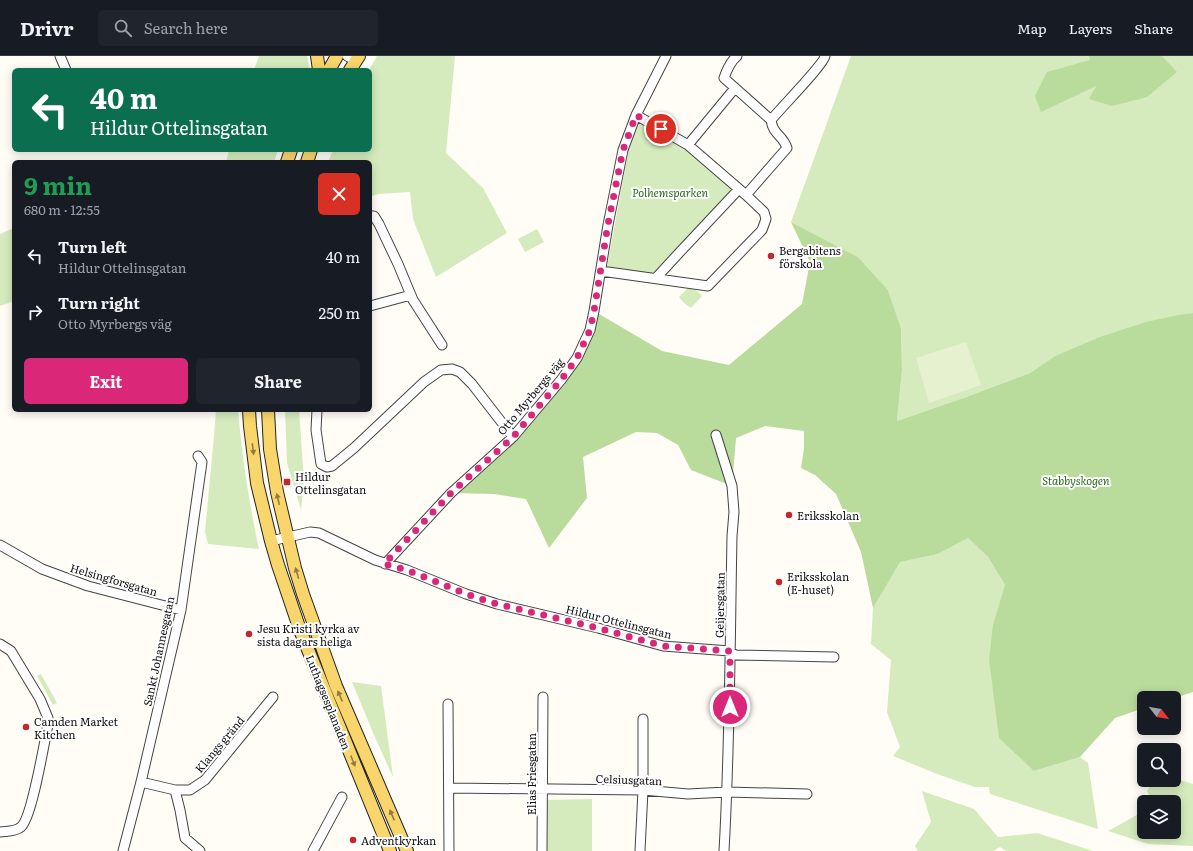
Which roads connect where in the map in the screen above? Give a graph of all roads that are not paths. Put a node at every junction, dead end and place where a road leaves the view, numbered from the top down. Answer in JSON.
{"nodes":[{"id":1,"x":60,"y":56,"type":"edge"},
{"id":2,"x":317,"y":56,"type":"edge"},
{"id":3,"x":337,"y":56,"type":"edge"},
{"id":4,"x":666,"y":56,"type":"edge"},
{"id":5,"x":737,"y":56,"type":"edge"},
{"id":6,"x":825,"y":56,"type":"edge"},
{"id":7,"x":65,"y":68,"type":"edge"},
{"id":8,"x":319,"y":68,"type":"edge"},
{"id":9,"x":330,"y":68,"type":"edge"},
{"id":10,"x":736,"y":88,"type":"junction"},
{"id":11,"x":636,"y":115,"type":"junction"},
{"id":12,"x":771,"y":120,"type":"junction"},
{"id":13,"x":688,"y":145,"type":"junction"},
{"id":14,"x":743,"y":192,"type":"junction"},
{"id":15,"x":372,"y":216,"type":"edge"},
{"id":16,"x":601,"y":271,"type":"junction"},
{"id":17,"x":656,"y":278,"type":"junction"},
{"id":18,"x":411,"y":295,"type":"junction"},
{"id":19,"x":372,"y":305,"type":"edge"},
{"id":20,"x":442,"y":345,"type":"dead end"},
{"id":21,"x":249,"y":412,"type":"edge"},
{"id":22,"x":268,"y":412,"type":"edge"},
{"id":23,"x":317,"y":412,"type":"edge"},
{"id":24,"x":716,"y":435,"type":"dead end"},
{"id":25,"x":513,"y":437,"type":"junction"},
{"id":26,"x":198,"y":456,"type":"dead end"},
{"id":27,"x":287,"y":537,"type":"junction"},
{"id":28,"x":271,"y":542,"type":"junction"},
{"id":29,"x":0,"y":545,"type":"edge"},
{"id":30,"x":384,"y":564,"type":"junction"},
{"id":31,"x":181,"y":610,"type":"junction"},
{"id":32,"x":0,"y":644,"type":"edge"},
{"id":33,"x":730,"y":651,"type":"junction"},
{"id":34,"x":834,"y":658,"type":"dead end"},
{"id":35,"x":273,"y":697,"type":"dead end"},
{"id":36,"x":543,"y":698,"type":"dead end"},
{"id":37,"x":448,"y":704,"type":"dead end"},
{"id":38,"x":643,"y":718,"type":"dead end"},
{"id":39,"x":141,"y":782,"type":"junction"},
{"id":40,"x":449,"y":788,"type":"junction"},
{"id":41,"x":543,"y":789,"type":"junction"},
{"id":42,"x":175,"y":790,"type":"junction"},
{"id":43,"x":643,"y":790,"type":"junction"},
{"id":44,"x":728,"y":792,"type":"junction"},
{"id":45,"x":807,"y":794,"type":"dead end"},
{"id":46,"x":342,"y":797,"type":"dead end"},
{"id":47,"x":0,"y":832,"type":"edge"},
{"id":48,"x":123,"y":851,"type":"edge"},
{"id":49,"x":200,"y":851,"type":"edge"},
{"id":50,"x":313,"y":851,"type":"edge"},
{"id":51,"x":390,"y":851,"type":"edge"},
{"id":52,"x":407,"y":851,"type":"edge"},
{"id":53,"x":449,"y":851,"type":"edge"},
{"id":54,"x":542,"y":851,"type":"edge"},
{"id":55,"x":640,"y":851,"type":"edge"},
{"id":56,"x":724,"y":851,"type":"edge"}],
"edges":[{"from":1,"to":7,"type":"street"},
{"from":2,"to":8,"type":"main road"},
{"from":3,"to":9,"type":"main road"},
{"from":4,"to":11,"type":"street","name":"Otto Myrbergs väg"},
{"from":5,"to":10,"type":"street"},
{"from":6,"to":12,"type":"street"},
{"from":10,"to":12,"type":"street"},
{"from":10,"to":13,"type":"street"},
{"from":11,"to":13,"type":"street"},
{"from":11,"to":16,"type":"street","name":"Otto Myrbergs väg"},
{"from":12,"to":14,"type":"street"},
{"from":13,"to":14,"type":"street"},
{"from":14,"to":17,"type":"street"},
{"from":14,"to":17,"type":"street"},
{"from":15,"to":18,"type":"street"},
{"from":16,"to":17,"type":"street"},
{"from":16,"to":25,"type":"street","name":"Otto Myrbergs väg"},
{"from":18,"to":19,"type":"street"},
{"from":18,"to":20,"type":"street"},
{"from":21,"to":28,"type":"main road","name":"Luthagsesplanaden","one_way":true},
{"from":27,"to":22,"type":"main road","name":"Luthagsesplanaden","one_way":true},
{"from":23,"to":25,"type":"street"},
{"from":24,"to":33,"type":"street","name":"Geijersgatan"},
{"from":25,"to":30,"type":"street","name":"Otto Myrbergs väg"},
{"from":26,"to":31,"type":"street","name":"Sankt Johannesgatan"},
{"from":27,"to":28,"type":"street","name":"Hildur Ottelinsgatan"},
{"from":27,"to":30,"type":"street","name":"Hildur Ottelinsgatan"},
{"from":52,"to":27,"type":"main road","name":"Luthagsesplanaden","one_way":true},
{"from":28,"to":51,"type":"main road","name":"Luthagsesplanaden","one_way":true},
{"from":29,"to":31,"type":"street","name":"Helsingforsgatan"},
{"from":30,"to":33,"type":"street","name":"Hildur Ottelinsgatan"},
{"from":31,"to":39,"type":"street","name":"Sankt Johannesgatan"},
{"from":32,"to":47,"type":"street"},
{"from":33,"to":34,"type":"street","name":"Hildur Ottelinsgatan"},
{"from":33,"to":44,"type":"street","name":"Geijersgatan"},
{"from":35,"to":42,"type":"street","name":"Klangs gränd"},
{"from":36,"to":41,"type":"street","name":"Elias Friesgatan"},
{"from":37,"to":40,"type":"street"},
{"from":38,"to":43,"type":"street"},
{"from":39,"to":42,"type":"street","name":"Klangs gränd"},
{"from":39,"to":48,"type":"street","name":"Sankt Johannesgatan"},
{"from":40,"to":41,"type":"street","name":"Celsiusgatan"},
{"from":40,"to":53,"type":"street"},
{"from":41,"to":43,"type":"street","name":"Celsiusgatan"},
{"from":41,"to":54,"type":"street","name":"Elias Friesgatan"},
{"from":42,"to":49,"type":"street"},
{"from":43,"to":44,"type":"street","name":"Celsiusgatan"},
{"from":43,"to":55,"type":"street"},
{"from":44,"to":45,"type":"street","name":"Celsiusgatan"},
{"from":44,"to":56,"type":"street","name":"Geijersgatan"},
{"from":46,"to":50,"type":"street"}]}
